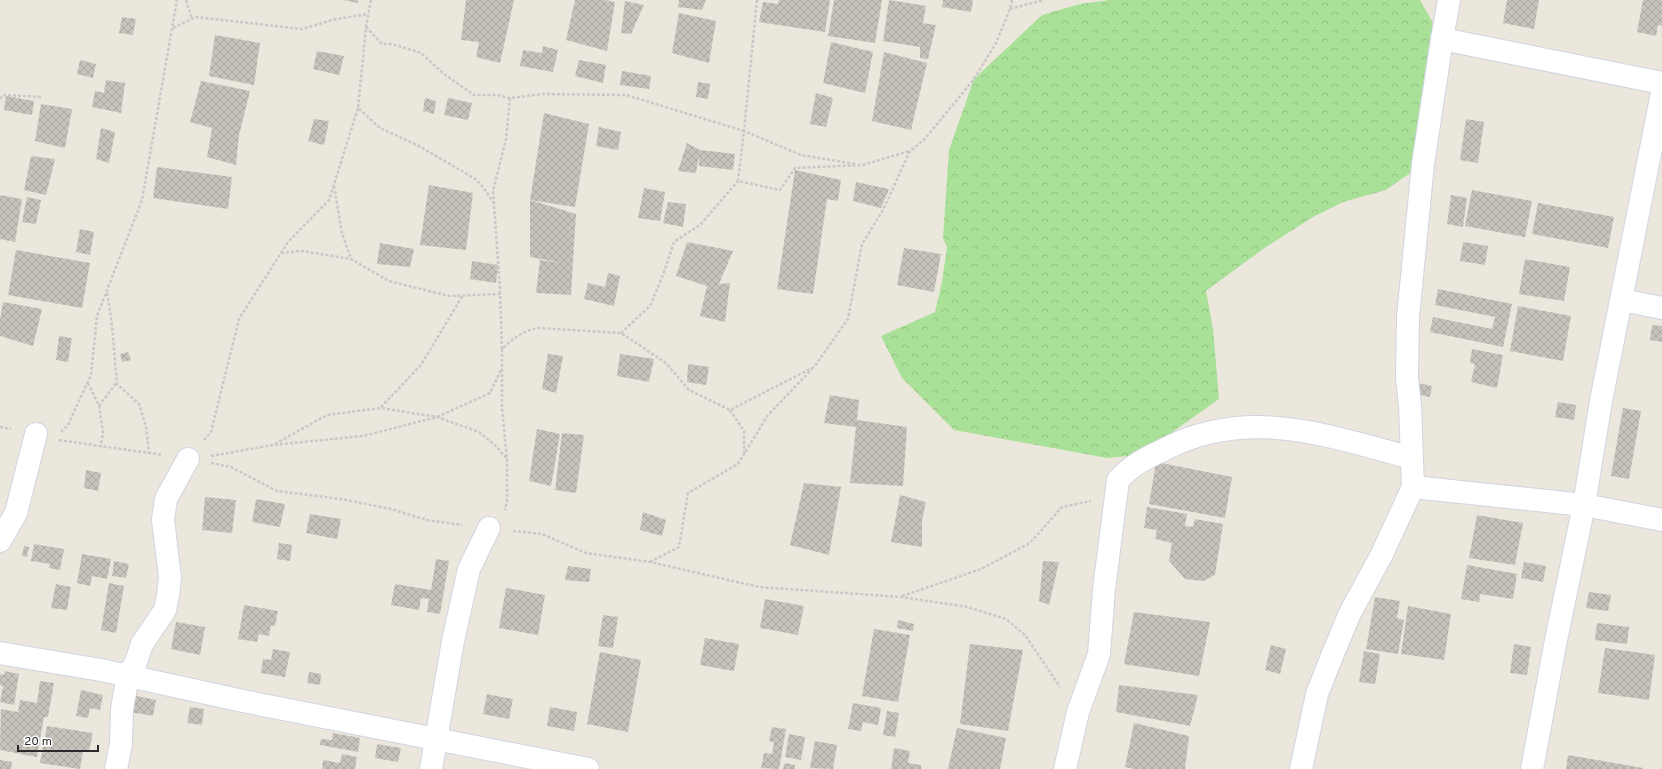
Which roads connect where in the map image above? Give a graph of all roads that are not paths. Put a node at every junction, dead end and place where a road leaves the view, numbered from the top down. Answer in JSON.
{"nodes":[{"id":1,"x":1449,"y":0,"type":"edge"},
{"id":2,"x":1442,"y":39,"type":"junction"},
{"id":3,"x":1662,"y":83,"type":"edge"},
{"id":4,"x":1662,"y":93,"type":"edge"},
{"id":5,"x":1622,"y":300,"type":"junction"},
{"id":6,"x":1662,"y":308,"type":"edge"},
{"id":7,"x":45,"y":436,"type":"road end"},
{"id":8,"x":1412,"y":458,"type":"junction"},
{"id":9,"x":190,"y":459,"type":"road end"},
{"id":10,"x":1412,"y":487,"type":"junction"},
{"id":11,"x":1584,"y":505,"type":"junction"},
{"id":12,"x":1662,"y":520,"type":"edge"},
{"id":13,"x":489,"y":528,"type":"road end"},
{"id":14,"x":0,"y":541,"type":"edge"},
{"id":15,"x":0,"y":653,"type":"edge"},
{"id":16,"x":128,"y":675,"type":"junction"},
{"id":17,"x":436,"y":738,"type":"junction"},
{"id":18,"x":116,"y":769,"type":"edge"},
{"id":19,"x":431,"y":769,"type":"edge"},
{"id":20,"x":588,"y":769,"type":"edge"},
{"id":21,"x":1065,"y":769,"type":"edge"},
{"id":22,"x":1301,"y":769,"type":"edge"},
{"id":23,"x":1532,"y":769,"type":"edge"}],
"edges":[{"from":1,"to":2,"type":"street"},
{"from":2,"to":3,"type":"street"},
{"from":2,"to":8,"type":"street"},
{"from":4,"to":5,"type":"street"},
{"from":5,"to":6,"type":"street"},
{"from":5,"to":11,"type":"street"},
{"from":7,"to":14,"type":"street"},
{"from":8,"to":10,"type":"street"},
{"from":8,"to":21,"type":"street"},
{"from":9,"to":16,"type":"street"},
{"from":10,"to":11,"type":"street"},
{"from":10,"to":22,"type":"street"},
{"from":11,"to":12,"type":"street"},
{"from":11,"to":23,"type":"street"},
{"from":13,"to":17,"type":"street"},
{"from":15,"to":16,"type":"street"},
{"from":16,"to":17,"type":"street"},
{"from":16,"to":18,"type":"street"},
{"from":17,"to":19,"type":"street"},
{"from":17,"to":20,"type":"street"}]}
